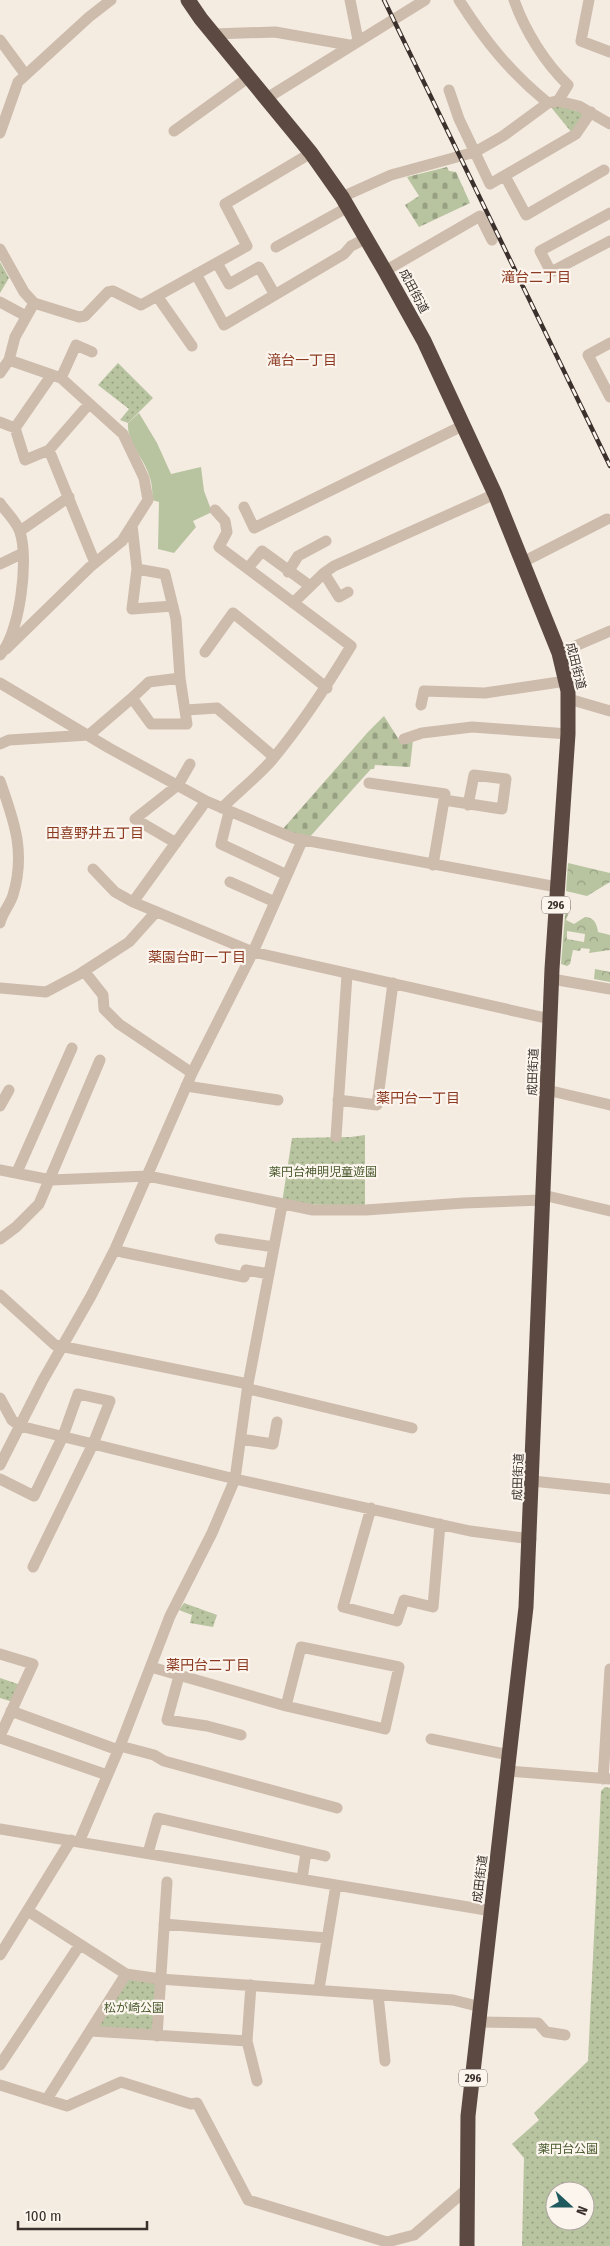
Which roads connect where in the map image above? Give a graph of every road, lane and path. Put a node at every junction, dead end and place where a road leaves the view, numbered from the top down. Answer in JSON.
{"nodes":[{"id":1,"x":111,"y":0,"type":"edge"},
{"id":2,"x":188,"y":0,"type":"edge"},
{"id":3,"x":350,"y":0,"type":"edge"},
{"id":4,"x":426,"y":0,"type":"edge"},
{"id":5,"x":459,"y":0,"type":"edge"},
{"id":6,"x":514,"y":0,"type":"edge"},
{"id":7,"x":589,"y":0,"type":"edge"},
{"id":8,"x":213,"y":34,"type":"junction"},
{"id":9,"x":0,"y":40,"type":"edge"},
{"id":10,"x":354,"y":43,"type":"junction"},
{"id":11,"x":610,"y":52,"type":"edge"},
{"id":12,"x":25,"y":74,"type":"junction"},
{"id":13,"x":249,"y":76,"type":"junction"},
{"id":14,"x":449,"y":90,"type":"dead end"},
{"id":15,"x":267,"y":98,"type":"junction"},
{"id":16,"x":553,"y":102,"type":"junction"},
{"id":17,"x":591,"y":112,"type":"junction"},
{"id":18,"x":610,"y":124,"type":"edge"},
{"id":19,"x":174,"y":131,"type":"dead end"},
{"id":20,"x":0,"y":133,"type":"edge"},
{"id":21,"x":475,"y":152,"type":"junction"},
{"id":22,"x":311,"y":153,"type":"junction"},
{"id":23,"x":604,"y":170,"type":"dead end"},
{"id":24,"x":505,"y":176,"type":"junction"},
{"id":25,"x":345,"y":202,"type":"junction"},
{"id":26,"x":610,"y":214,"type":"edge"},
{"id":27,"x":367,"y":238,"type":"junction"},
{"id":28,"x":492,"y":240,"type":"dead end"},
{"id":29,"x":610,"y":241,"type":"edge"},
{"id":30,"x":276,"y":247,"type":"dead end"},
{"id":31,"x":0,"y":249,"type":"edge"},
{"id":32,"x":217,"y":263,"type":"junction"},
{"id":33,"x":386,"y":271,"type":"junction"},
{"id":34,"x":196,"y":274,"type":"junction"},
{"id":35,"x":275,"y":295,"type":"junction"},
{"id":36,"x":157,"y":296,"type":"junction"},
{"id":37,"x":0,"y":302,"type":"edge"},
{"id":38,"x":34,"y":303,"type":"junction"},
{"id":39,"x":26,"y":316,"type":"junction"},
{"id":40,"x":610,"y":343,"type":"edge"},
{"id":41,"x":192,"y":346,"type":"dead end"},
{"id":42,"x":92,"y":352,"type":"dead end"},
{"id":43,"x":3,"y":367,"type":"edge"},
{"id":44,"x":56,"y":377,"type":"junction"},
{"id":45,"x":610,"y":397,"type":"edge"},
{"id":46,"x":89,"y":404,"type":"junction"},
{"id":47,"x":0,"y":422,"type":"edge"},
{"id":48,"x":464,"y":425,"type":"junction"},
{"id":49,"x":15,"y":428,"type":"junction"},
{"id":50,"x":49,"y":450,"type":"junction"},
{"id":51,"x":495,"y":494,"type":"junction"},
{"id":52,"x":69,"y":497,"type":"junction"},
{"id":53,"x":0,"y":503,"type":"edge"},
{"id":54,"x":244,"y":508,"type":"dead end"},
{"id":55,"x":214,"y":510,"type":"dead end"},
{"id":56,"x":607,"y":520,"type":"dead end"},
{"id":57,"x":132,"y":525,"type":"junction"},
{"id":58,"x":20,"y":531,"type":"junction"},
{"id":59,"x":326,"y":541,"type":"dead end"},
{"id":60,"x":23,"y":553,"type":"junction"},
{"id":61,"x":523,"y":562,"type":"junction"},
{"id":62,"x":95,"y":563,"type":"junction"},
{"id":63,"x":0,"y":564,"type":"edge"},
{"id":64,"x":248,"y":568,"type":"junction"},
{"id":65,"x":136,"y":569,"type":"junction"},
{"id":66,"x":288,"y":572,"type":"junction"},
{"id":67,"x":324,"y":573,"type":"junction"},
{"id":68,"x":310,"y":586,"type":"junction"},
{"id":69,"x":348,"y":592,"type":"dead end"},
{"id":70,"x":293,"y":604,"type":"junction"},
{"id":71,"x":173,"y":606,"type":"junction"},
{"id":72,"x":610,"y":631,"type":"edge"},
{"id":73,"x":3,"y":652,"type":"edge"},
{"id":74,"x":205,"y":652,"type":"dead end"},
{"id":75,"x":559,"y":653,"type":"junction"},
{"id":76,"x":180,"y":678,"type":"junction"},
{"id":77,"x":566,"y":681,"type":"junction"},
{"id":78,"x":0,"y":683,"type":"edge"},
{"id":79,"x":327,"y":688,"type":"junction"},
{"id":80,"x":132,"y":698,"type":"junction"},
{"id":81,"x":569,"y":699,"type":"junction"},
{"id":82,"x":421,"y":705,"type":"dead end"},
{"id":83,"x":186,"y":710,"type":"junction"},
{"id":84,"x":610,"y":711,"type":"edge"},
{"id":85,"x":568,"y":734,"type":"junction"},
{"id":86,"x":89,"y":735,"type":"junction"},
{"id":87,"x":404,"y":740,"type":"dead end"},
{"id":88,"x":0,"y":744,"type":"edge"},
{"id":89,"x":274,"y":757,"type":"junction"},
{"id":90,"x":190,"y":764,"type":"dead end"},
{"id":91,"x":0,"y":781,"type":"edge"},
{"id":92,"x":369,"y":783,"type":"dead end"},
{"id":93,"x":178,"y":785,"type":"junction"},
{"id":94,"x":444,"y":800,"type":"junction"},
{"id":95,"x":206,"y":801,"type":"junction"},
{"id":96,"x":468,"y":805,"type":"dead end"},
{"id":97,"x":226,"y":810,"type":"junction"},
{"id":98,"x":302,"y":841,"type":"junction"},
{"id":99,"x":176,"y":843,"type":"junction"},
{"id":100,"x":433,"y":865,"type":"junction"},
{"id":101,"x":93,"y":869,"type":"dead end"},
{"id":102,"x":287,"y":875,"type":"junction"},
{"id":103,"x":230,"y":882,"type":"dead end"},
{"id":104,"x":557,"y":888,"type":"junction"},
{"id":105,"x":133,"y":902,"type":"junction"},
{"id":106,"x":275,"y":902,"type":"junction"},
{"id":107,"x":155,"y":913,"type":"junction"},
{"id":108,"x":0,"y":923,"type":"edge"},
{"id":109,"x":253,"y":952,"type":"junction"},
{"id":110,"x":84,"y":971,"type":"junction"},
{"id":111,"x":347,"y":975,"type":"junction"},
{"id":112,"x":552,"y":979,"type":"junction"},
{"id":113,"x":393,"y":983,"type":"junction"},
{"id":114,"x":0,"y":988,"type":"edge"},
{"id":115,"x":610,"y":988,"type":"edge"},
{"id":116,"x":550,"y":1019,"type":"junction"},
{"id":117,"x":72,"y":1048,"type":"dead end"},
{"id":118,"x":100,"y":1060,"type":"dead end"},
{"id":119,"x":192,"y":1074,"type":"junction"},
{"id":120,"x":186,"y":1086,"type":"junction"},
{"id":121,"x":9,"y":1090,"type":"dead end"},
{"id":122,"x":547,"y":1090,"type":"junction"},
{"id":123,"x":278,"y":1100,"type":"dead end"},
{"id":124,"x":338,"y":1100,"type":"junction"},
{"id":125,"x":610,"y":1105,"type":"edge"},
{"id":126,"x":0,"y":1106,"type":"edge"},
{"id":127,"x":336,"y":1137,"type":"dead end"},
{"id":128,"x":0,"y":1170,"type":"edge"},
{"id":129,"x":17,"y":1172,"type":"junction"},
{"id":130,"x":148,"y":1176,"type":"junction"},
{"id":131,"x":51,"y":1180,"type":"junction"},
{"id":132,"x":543,"y":1197,"type":"junction"},
{"id":133,"x":282,"y":1205,"type":"junction"},
{"id":134,"x":610,"y":1211,"type":"edge"},
{"id":135,"x":0,"y":1239,"type":"edge"},
{"id":136,"x":220,"y":1239,"type":"dead end"},
{"id":137,"x":274,"y":1247,"type":"junction"},
{"id":138,"x":115,"y":1249,"type":"junction"},
{"id":139,"x":269,"y":1274,"type":"junction"},
{"id":140,"x":0,"y":1295,"type":"edge"},
{"id":141,"x":62,"y":1347,"type":"junction"},
{"id":142,"x":248,"y":1387,"type":"junction"},
{"id":143,"x":0,"y":1398,"type":"edge"},
{"id":144,"x":277,"y":1422,"type":"dead end"},
{"id":145,"x":20,"y":1426,"type":"junction"},
{"id":146,"x":412,"y":1428,"type":"dead end"},
{"id":147,"x":63,"y":1436,"type":"junction"},
{"id":148,"x":241,"y":1439,"type":"junction"},
{"id":149,"x":93,"y":1444,"type":"junction"},
{"id":150,"x":0,"y":1465,"type":"edge"},
{"id":151,"x":0,"y":1479,"type":"edge"},
{"id":152,"x":235,"y":1479,"type":"junction"},
{"id":153,"x":532,"y":1481,"type":"junction"},
{"id":154,"x":610,"y":1489,"type":"edge"},
{"id":155,"x":371,"y":1508,"type":"junction"},
{"id":156,"x":440,"y":1524,"type":"junction"},
{"id":157,"x":530,"y":1539,"type":"junction"},
{"id":158,"x":34,"y":1567,"type":"dead end"},
{"id":159,"x":0,"y":1654,"type":"edge"},
{"id":160,"x":151,"y":1667,"type":"junction"},
{"id":161,"x":610,"y":1669,"type":"edge"},
{"id":162,"x":179,"y":1676,"type":"junction"},
{"id":163,"x":286,"y":1706,"type":"junction"},
{"id":164,"x":11,"y":1711,"type":"junction"},
{"id":165,"x":241,"y":1735,"type":"dead end"},
{"id":166,"x":0,"y":1737,"type":"edge"},
{"id":167,"x":431,"y":1739,"type":"dead end"},
{"id":168,"x":119,"y":1748,"type":"junction"},
{"id":169,"x":509,"y":1755,"type":"junction"},
{"id":170,"x":508,"y":1771,"type":"junction"},
{"id":171,"x":108,"y":1775,"type":"junction"},
{"id":172,"x":606,"y":1779,"type":"edge"},
{"id":173,"x":337,"y":1808,"type":"dead end"},
{"id":174,"x":0,"y":1829,"type":"edge"},
{"id":175,"x":75,"y":1841,"type":"junction"},
{"id":176,"x":306,"y":1852,"type":"junction"},
{"id":177,"x":148,"y":1853,"type":"junction"},
{"id":178,"x":325,"y":1856,"type":"dead end"},
{"id":179,"x":302,"y":1879,"type":"junction"},
{"id":180,"x":168,"y":1882,"type":"dead end"},
{"id":181,"x":336,"y":1885,"type":"junction"},
{"id":182,"x":28,"y":1911,"type":"junction"},
{"id":183,"x":492,"y":1911,"type":"junction"},
{"id":184,"x":164,"y":1924,"type":"junction"},
{"id":185,"x":327,"y":1938,"type":"junction"},
{"id":186,"x":79,"y":1946,"type":"junction"},
{"id":187,"x":0,"y":1955,"type":"edge"},
{"id":188,"x":126,"y":1974,"type":"junction"},
{"id":189,"x":160,"y":1979,"type":"junction"},
{"id":190,"x":251,"y":1985,"type":"junction"},
{"id":191,"x":319,"y":1989,"type":"junction"},
{"id":192,"x":378,"y":1995,"type":"junction"},
{"id":193,"x":480,"y":2014,"type":"junction"},
{"id":194,"x":91,"y":2030,"type":"junction"},
{"id":195,"x":565,"y":2035,"type":"dead end"},
{"id":196,"x":157,"y":2036,"type":"junction"},
{"id":197,"x":247,"y":2041,"type":"junction"},
{"id":198,"x":385,"y":2061,"type":"dead end"},
{"id":199,"x":0,"y":2065,"type":"edge"},
{"id":200,"x":257,"y":2081,"type":"dead end"},
{"id":201,"x":0,"y":2085,"type":"edge"},
{"id":202,"x":47,"y":2099,"type":"junction"},
{"id":203,"x":467,"y":2189,"type":"junction"},
{"id":204,"x":467,"y":2246,"type":"edge"}],
"edges":[{"from":1,"to":12,"type":"street"},
{"from":2,"to":8,"type":"highway","name":"成田街道","number":"296"},
{"from":3,"to":10,"type":"street"},
{"from":4,"to":10,"type":"street"},
{"from":5,"to":16,"type":"street"},
{"from":6,"to":16,"type":"street"},
{"from":7,"to":11,"type":"street"},
{"from":8,"to":10,"type":"street"},
{"from":8,"to":13,"type":"highway","name":"成田街道","number":"296"},
{"from":9,"to":12,"type":"street"},
{"from":10,"to":15,"type":"street"},
{"from":12,"to":20,"type":"street"},
{"from":13,"to":15,"type":"highway","name":"成田街道","number":"296"},
{"from":13,"to":19,"type":"street"},
{"from":14,"to":21,"type":"street"},
{"from":15,"to":22,"type":"highway","name":"成田街道","number":"296"},
{"from":16,"to":17,"type":"street"},
{"from":16,"to":21,"type":"street"},
{"from":17,"to":18,"type":"street"},
{"from":17,"to":24,"type":"street"},
{"from":21,"to":24,"type":"street"},
{"from":21,"to":25,"type":"street"},
{"from":22,"to":25,"type":"highway","name":"成田街道","number":"296"},
{"from":22,"to":32,"type":"street"},
{"from":23,"to":24,"type":"street"},
{"from":25,"to":27,"type":"highway","name":"成田街道","number":"296"},
{"from":25,"to":30,"type":"street"},
{"from":26,"to":29,"type":"street"},
{"from":27,"to":33,"type":"highway","name":"成田街道","number":"296"},
{"from":27,"to":35,"type":"street"},
{"from":28,"to":33,"type":"street"},
{"from":31,"to":38,"type":"street"},
{"from":32,"to":34,"type":"street"},
{"from":32,"to":35,"type":"street"},
{"from":33,"to":48,"type":"highway","name":"成田街道","number":"296"},
{"from":34,"to":35,"type":"street"},
{"from":34,"to":36,"type":"street"},
{"from":36,"to":38,"type":"street"},
{"from":36,"to":41,"type":"street"},
{"from":37,"to":39,"type":"street"},
{"from":38,"to":39,"type":"street"},
{"from":39,"to":43,"type":"street"},
{"from":40,"to":45,"type":"street"},
{"from":42,"to":44,"type":"street"},
{"from":43,"to":44,"type":"street"},
{"from":44,"to":46,"type":"street"},
{"from":44,"to":49,"type":"street"},
{"from":46,"to":50,"type":"street"},
{"from":46,"to":57,"type":"street"},
{"from":47,"to":49,"type":"street"},
{"from":48,"to":51,"type":"highway","name":"成田街道","number":"296"},
{"from":48,"to":54,"type":"street"},
{"from":49,"to":50,"type":"street"},
{"from":50,"to":52,"type":"street"},
{"from":51,"to":61,"type":"highway","name":"成田街道","number":"296"},
{"from":51,"to":67,"type":"street"},
{"from":52,"to":58,"type":"street"},
{"from":52,"to":62,"type":"street"},
{"from":53,"to":58,"type":"street"},
{"from":55,"to":64,"type":"street"},
{"from":56,"to":61,"type":"street"},
{"from":57,"to":62,"type":"street"},
{"from":57,"to":65,"type":"street"},
{"from":58,"to":60,"type":"street"},
{"from":59,"to":66,"type":"street"},
{"from":60,"to":63,"type":"street"},
{"from":60,"to":73,"type":"street"},
{"from":61,"to":75,"type":"highway","name":"成田街道","number":"296"},
{"from":62,"to":73,"type":"street"},
{"from":64,"to":66,"type":"street"},
{"from":64,"to":70,"type":"street"},
{"from":65,"to":71,"type":"street"},
{"from":65,"to":71,"type":"street"},
{"from":66,"to":68,"type":"street"},
{"from":67,"to":68,"type":"street"},
{"from":67,"to":69,"type":"street"},
{"from":68,"to":70,"type":"street"},
{"from":70,"to":79,"type":"street"},
{"from":71,"to":76,"type":"street"},
{"from":72,"to":75,"type":"street"},
{"from":74,"to":79,"type":"street"},
{"from":75,"to":77,"type":"highway","name":"成田街道","number":"296"},
{"from":76,"to":80,"type":"street"},
{"from":76,"to":83,"type":"street"},
{"from":77,"to":81,"type":"highway","name":"成田街道","number":"296"},
{"from":77,"to":82,"type":"street"},
{"from":78,"to":86,"type":"street"},
{"from":79,"to":89,"type":"street"},
{"from":80,"to":83,"type":"street"},
{"from":80,"to":86,"type":"street"},
{"from":81,"to":84,"type":"street"},
{"from":81,"to":85,"type":"highway","name":"成田街道","number":"296"},
{"from":83,"to":89,"type":"street"},
{"from":85,"to":87,"type":"street"},
{"from":85,"to":104,"type":"highway","name":"成田街道","number":"296"},
{"from":86,"to":88,"type":"street"},
{"from":86,"to":93,"type":"street"},
{"from":89,"to":97,"type":"street"},
{"from":90,"to":93,"type":"street"},
{"from":91,"to":108,"type":"street"},
{"from":92,"to":94,"type":"street"},
{"from":93,"to":95,"type":"street"},
{"from":93,"to":99,"type":"street"},
{"from":94,"to":96,"type":"street"},
{"from":94,"to":100,"type":"street"},
{"from":95,"to":97,"type":"street"},
{"from":95,"to":99,"type":"street"},
{"from":97,"to":98,"type":"street"},
{"from":97,"to":102,"type":"street"},
{"from":98,"to":100,"type":"street"},
{"from":98,"to":102,"type":"street"},
{"from":99,"to":105,"type":"street"},
{"from":100,"to":104,"type":"street"},
{"from":101,"to":105,"type":"street"},
{"from":102,"to":106,"type":"street"},
{"from":103,"to":106,"type":"street"},
{"from":104,"to":112,"type":"highway","name":"成田街道","number":"296"},
{"from":105,"to":107,"type":"street"},
{"from":106,"to":109,"type":"street"},
{"from":107,"to":109,"type":"street"},
{"from":107,"to":110,"type":"street"},
{"from":109,"to":111,"type":"street"},
{"from":109,"to":119,"type":"street"},
{"from":110,"to":114,"type":"street"},
{"from":110,"to":119,"type":"street"},
{"from":111,"to":113,"type":"street"},
{"from":111,"to":124,"type":"street"},
{"from":112,"to":115,"type":"street"},
{"from":112,"to":116,"type":"highway","name":"成田街道","number":"296"},
{"from":113,"to":116,"type":"street"},
{"from":113,"to":124,"type":"street"},
{"from":116,"to":122,"type":"highway","name":"成田街道","number":"296"},
{"from":117,"to":129,"type":"street"},
{"from":118,"to":131,"type":"street"},
{"from":119,"to":120,"type":"street"},
{"from":120,"to":123,"type":"street"},
{"from":120,"to":130,"type":"street"},
{"from":121,"to":126,"type":"street"},
{"from":122,"to":125,"type":"street"},
{"from":122,"to":132,"type":"highway","name":"成田街道","number":"296"},
{"from":124,"to":127,"type":"street"},
{"from":128,"to":129,"type":"street"},
{"from":129,"to":131,"type":"street"},
{"from":130,"to":131,"type":"street"},
{"from":130,"to":133,"type":"street"},
{"from":130,"to":138,"type":"street"},
{"from":131,"to":135,"type":"street"},
{"from":132,"to":133,"type":"street"},
{"from":132,"to":134,"type":"street"},
{"from":132,"to":153,"type":"highway","name":"成田街道","number":"296"},
{"from":133,"to":137,"type":"street"},
{"from":136,"to":137,"type":"street"},
{"from":137,"to":139,"type":"street"},
{"from":138,"to":139,"type":"street"},
{"from":138,"to":141,"type":"street"},
{"from":139,"to":142,"type":"street"},
{"from":140,"to":141,"type":"street"},
{"from":141,"to":142,"type":"street"},
{"from":141,"to":145,"type":"street"},
{"from":142,"to":146,"type":"street"},
{"from":142,"to":148,"type":"street"},
{"from":143,"to":145,"type":"street"},
{"from":144,"to":148,"type":"street"},
{"from":145,"to":147,"type":"street"},
{"from":145,"to":150,"type":"street"},
{"from":147,"to":149,"type":"street"},
{"from":147,"to":149,"type":"street"},
{"from":147,"to":151,"type":"street"},
{"from":148,"to":152,"type":"street"},
{"from":149,"to":152,"type":"street"},
{"from":149,"to":158,"type":"street"},
{"from":152,"to":155,"type":"street"},
{"from":152,"to":160,"type":"street"},
{"from":153,"to":154,"type":"street"},
{"from":153,"to":157,"type":"highway","name":"成田街道","number":"296"},
{"from":155,"to":156,"type":"street"},
{"from":155,"to":156,"type":"street"},
{"from":156,"to":157,"type":"street"},
{"from":157,"to":169,"type":"highway","name":"成田街道","number":"296"},
{"from":159,"to":164,"type":"street"},
{"from":160,"to":162,"type":"street"},
{"from":160,"to":168,"type":"street"},
{"from":161,"to":172,"type":"street"},
{"from":162,"to":163,"type":"street"},
{"from":162,"to":165,"type":"street"},
{"from":163,"to":163,"type":"street"},
{"from":164,"to":166,"type":"street"},
{"from":164,"to":168,"type":"street"},
{"from":166,"to":171,"type":"street"},
{"from":167,"to":169,"type":"street"},
{"from":168,"to":171,"type":"street"},
{"from":168,"to":173,"type":"street"},
{"from":169,"to":170,"type":"highway","name":"成田街道","number":"296"},
{"from":170,"to":172,"type":"street"},
{"from":170,"to":183,"type":"highway","name":"成田街道","number":"296"},
{"from":171,"to":175,"type":"street"},
{"from":174,"to":175,"type":"street"},
{"from":175,"to":177,"type":"street"},
{"from":175,"to":182,"type":"street"},
{"from":176,"to":177,"type":"street"},
{"from":176,"to":178,"type":"street"},
{"from":176,"to":179,"type":"street"},
{"from":177,"to":179,"type":"street"},
{"from":179,"to":181,"type":"street"},
{"from":180,"to":184,"type":"street"},
{"from":181,"to":183,"type":"street"},
{"from":181,"to":185,"type":"street"},
{"from":182,"to":186,"type":"street"},
{"from":182,"to":187,"type":"street"},
{"from":183,"to":193,"type":"highway","name":"成田街道","number":"296"},
{"from":184,"to":185,"type":"street"},
{"from":184,"to":189,"type":"street"},
{"from":185,"to":191,"type":"street"},
{"from":186,"to":188,"type":"street"},
{"from":186,"to":199,"type":"street"},
{"from":188,"to":189,"type":"street"},
{"from":188,"to":194,"type":"street"},
{"from":189,"to":190,"type":"street"},
{"from":189,"to":196,"type":"street"},
{"from":190,"to":191,"type":"street"},
{"from":190,"to":197,"type":"street"},
{"from":191,"to":192,"type":"street"},
{"from":192,"to":193,"type":"street"},
{"from":192,"to":198,"type":"street"},
{"from":193,"to":195,"type":"street"},
{"from":193,"to":203,"type":"highway","name":"成田街道","number":"296"},
{"from":194,"to":196,"type":"street"},
{"from":194,"to":202,"type":"street"},
{"from":196,"to":197,"type":"street"},
{"from":197,"to":200,"type":"street"},
{"from":201,"to":202,"type":"street"},
{"from":202,"to":203,"type":"street"},
{"from":203,"to":204,"type":"highway","name":"成田街道","number":"296"}]}
